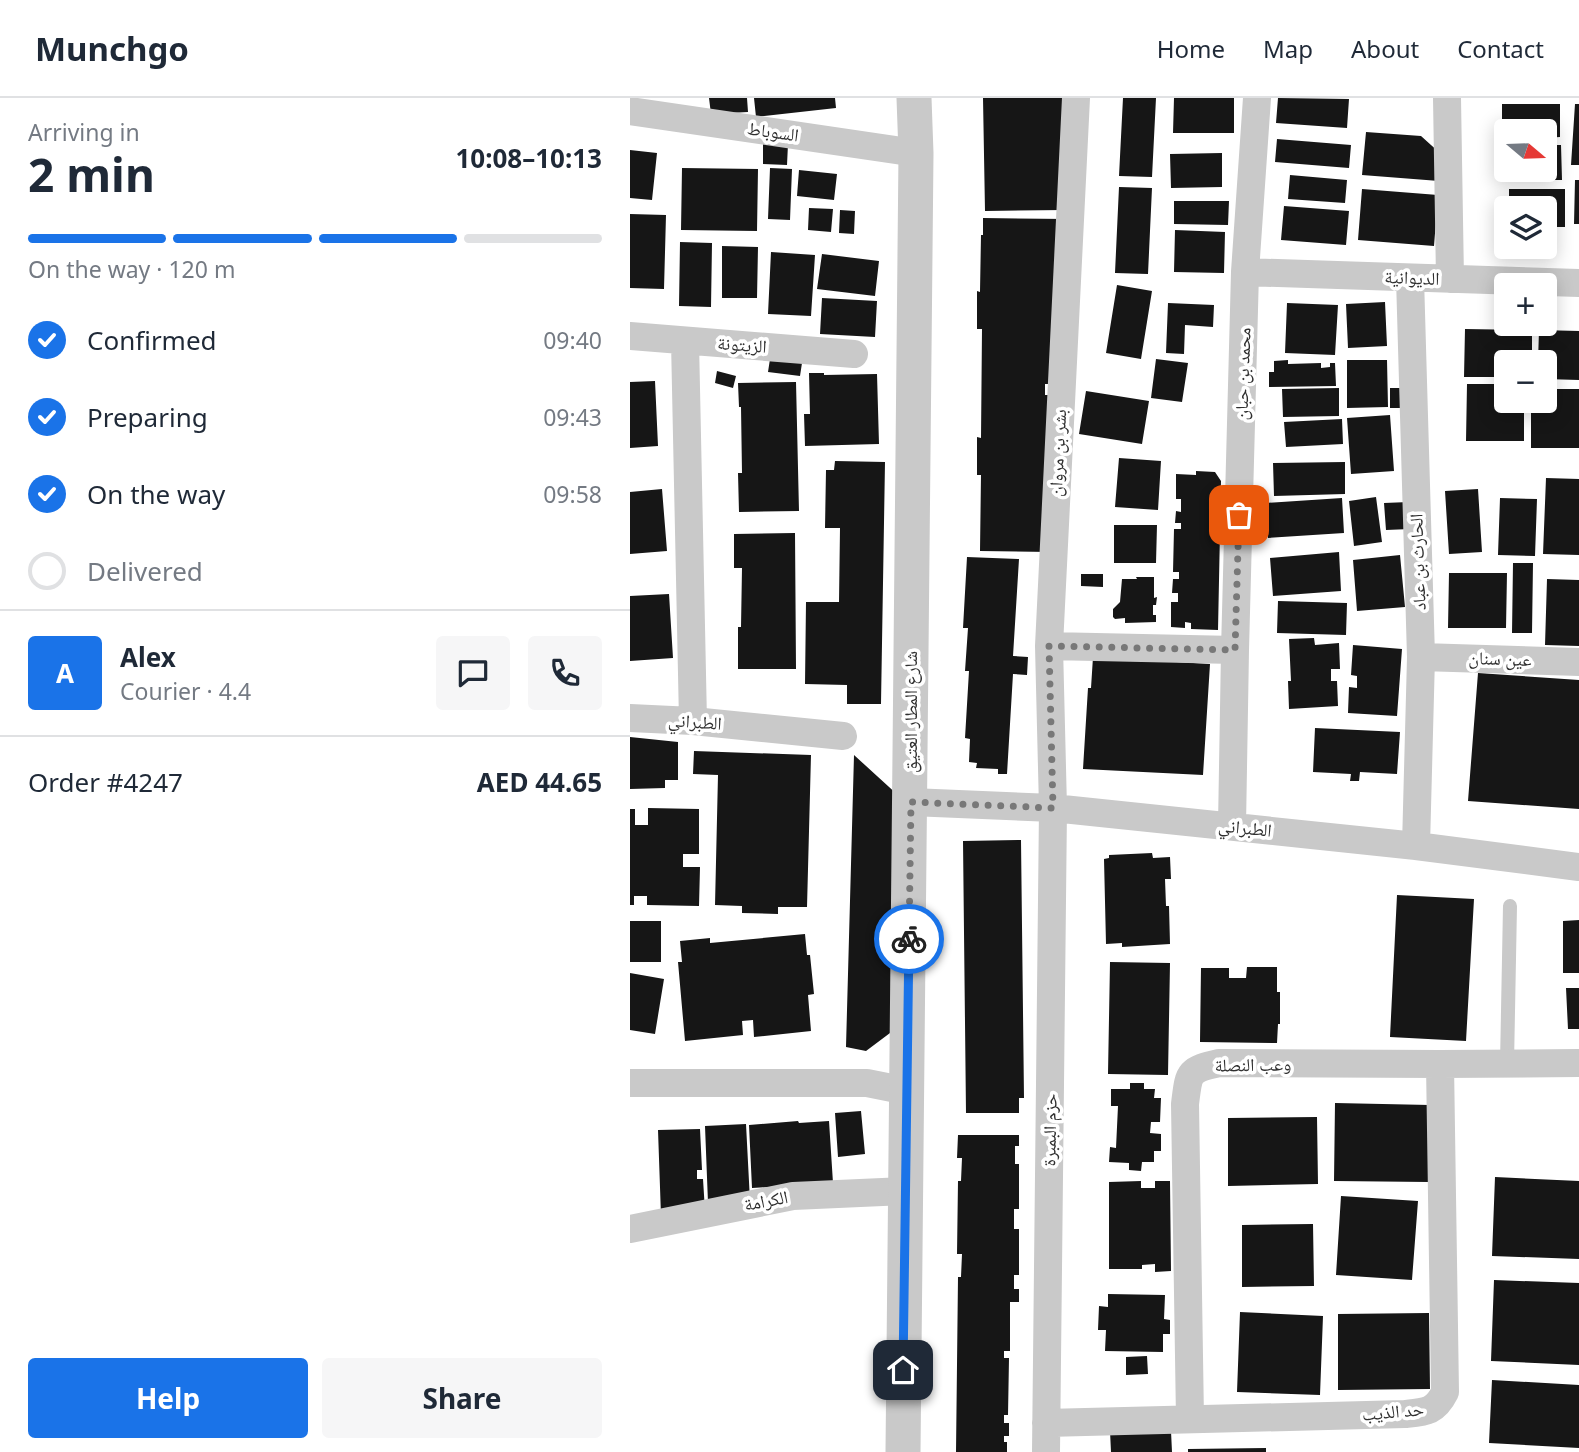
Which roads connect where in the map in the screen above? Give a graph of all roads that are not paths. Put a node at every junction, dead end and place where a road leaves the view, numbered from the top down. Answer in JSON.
{"nodes":[{"id":1,"x":914,"y":98,"type":"edge"},
{"id":2,"x":1076,"y":98,"type":"edge"},
{"id":3,"x":1257,"y":98,"type":"edge"},
{"id":4,"x":1447,"y":98,"type":"edge"},
{"id":5,"x":630,"y":111,"type":"edge"},
{"id":6,"x":916,"y":153,"type":"junction"},
{"id":7,"x":1245,"y":272,"type":"junction"},
{"id":8,"x":1410,"y":278,"type":"junction"},
{"id":9,"x":1450,"y":279,"type":"junction"},
{"id":10,"x":1579,"y":283,"type":"edge"},
{"id":11,"x":630,"y":336,"type":"edge"},
{"id":12,"x":685,"y":341,"type":"junction"},
{"id":13,"x":854,"y":354,"type":"dead end"},
{"id":14,"x":1049,"y":646,"type":"junction"},
{"id":15,"x":1235,"y":650,"type":"junction"},
{"id":16,"x":1421,"y":657,"type":"junction"},
{"id":17,"x":1579,"y":662,"type":"edge"},
{"id":18,"x":630,"y":719,"type":"edge"},
{"id":19,"x":693,"y":721,"type":"junction"},
{"id":20,"x":843,"y":736,"type":"dead end"},
{"id":21,"x":911,"y":802,"type":"junction"},
{"id":22,"x":1053,"y":808,"type":"junction"},
{"id":23,"x":1232,"y":826,"type":"junction"},
{"id":24,"x":1416,"y":846,"type":"junction"},
{"id":25,"x":1579,"y":867,"type":"edge"},
{"id":26,"x":1510,"y":906,"type":"dead end"},
{"id":27,"x":1579,"y":1063,"type":"edge"},
{"id":28,"x":1507,"y":1064,"type":"junction"},
{"id":29,"x":1440,"y":1065,"type":"junction"},
{"id":30,"x":630,"y":1083,"type":"edge"},
{"id":31,"x":907,"y":1091,"type":"junction"},
{"id":32,"x":905,"y":1191,"type":"junction"},
{"id":33,"x":630,"y":1229,"type":"edge"},
{"id":34,"x":1190,"y":1419,"type":"junction"},
{"id":35,"x":1046,"y":1423,"type":"junction"},
{"id":36,"x":902,"y":1452,"type":"edge"},
{"id":37,"x":1046,"y":1452,"type":"edge"}],
"edges":[{"from":1,"to":6,"type":"street","name":"شارع المطار العتيق"},
{"from":2,"to":14,"type":"street","name":"بشر بن مروان"},
{"from":3,"to":7,"type":"street","name":"محمد بن حبان"},
{"from":4,"to":9,"type":"street"},
{"from":5,"to":6,"type":"street","name":"السوباط"},
{"from":6,"to":21,"type":"street","name":"شارع المطار العتيق"},
{"from":7,"to":8,"type":"street","name":"الديوانية"},
{"from":7,"to":15,"type":"street","name":"محمد بن حبان"},
{"from":8,"to":9,"type":"street","name":"الديوانية"},
{"from":8,"to":16,"type":"street","name":"الحارث بن عباد"},
{"from":9,"to":10,"type":"street","name":"الديوانية"},
{"from":11,"to":12,"type":"street","name":"الزيتونة"},
{"from":12,"to":13,"type":"street","name":"الزيتونة"},
{"from":12,"to":19,"type":"street"},
{"from":14,"to":15,"type":"street"},
{"from":14,"to":22,"type":"street","name":"بشر بن مروان"},
{"from":15,"to":23,"type":"street","name":"محمد بن حبان"},
{"from":16,"to":17,"type":"street","name":"عين سنان"},
{"from":16,"to":24,"type":"street","name":"الحارث بن عباد"},
{"from":18,"to":19,"type":"street","name":"الطبراني"},
{"from":19,"to":20,"type":"street","name":"الطبراني"},
{"from":21,"to":22,"type":"street","name":"الطبراني"},
{"from":21,"to":31,"type":"street","name":"شارع المطار العتيق"},
{"from":22,"to":23,"type":"street","name":"الطبراني"},
{"from":22,"to":35,"type":"street","name":"حزم البمبرة"},
{"from":23,"to":24,"type":"street","name":"الطبراني"},
{"from":24,"to":25,"type":"street","name":"الطبراني"},
{"from":26,"to":28,"type":"lane"},
{"from":27,"to":28,"type":"street","name":"وعب النصلة"},
{"from":28,"to":29,"type":"street","name":"وعب النصلة"},
{"from":29,"to":34,"type":"street","name":"حد الذيب"},
{"from":29,"to":34,"type":"street","name":"وعب النصلة"},
{"from":30,"to":31,"type":"street"},
{"from":31,"to":32,"type":"street","name":"شارع المطار العتيق"},
{"from":32,"to":33,"type":"street","name":"الكرامة"},
{"from":32,"to":36,"type":"street","name":"شارع المطار العتيق"},
{"from":34,"to":35,"type":"street","name":"حد الذيب"},
{"from":35,"to":37,"type":"street","name":"حزم البمبرة"}]}
